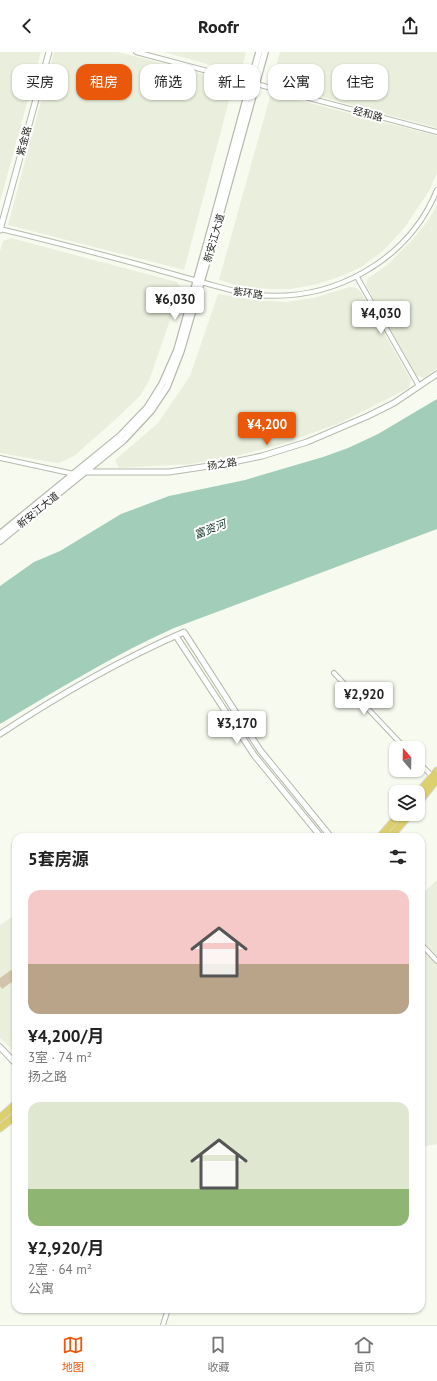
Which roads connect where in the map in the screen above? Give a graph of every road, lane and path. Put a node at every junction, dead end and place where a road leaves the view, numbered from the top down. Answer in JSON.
{"nodes":[{"id":1,"x":49,"y":52,"type":"edge"},
{"id":2,"x":136,"y":52,"type":"edge"},
{"id":3,"x":260,"y":52,"type":"edge"},
{"id":4,"x":265,"y":52,"type":"edge"},
{"id":5,"x":258,"y":64,"type":"edge"},
{"id":6,"x":260,"y":66,"type":"edge"},
{"id":7,"x":204,"y":70,"type":"edge"},
{"id":8,"x":260,"y":85,"type":"edge"},
{"id":9,"x":249,"y":100,"type":"edge"},
{"id":10,"x":437,"y":132,"type":"edge"},
{"id":11,"x":437,"y":190,"type":"edge"},
{"id":12,"x":0,"y":229,"type":"edge"},
{"id":13,"x":357,"y":276,"type":"junction"},
{"id":14,"x":199,"y":281,"type":"junction"},
{"id":15,"x":437,"y":374,"type":"edge"},
{"id":16,"x":419,"y":386,"type":"junction"},
{"id":17,"x":0,"y":458,"type":"edge"},
{"id":18,"x":84,"y":472,"type":"junction"},
{"id":19,"x":74,"y":474,"type":"junction"},
{"id":20,"x":0,"y":534,"type":"edge"},
{"id":21,"x":0,"y":541,"type":"edge"},
{"id":22,"x":176,"y":636,"type":"junction"},
{"id":23,"x":334,"y":673,"type":"dead end"},
{"id":24,"x":0,"y":734,"type":"edge"},
{"id":25,"x":398,"y":741,"type":"edge"},
{"id":26,"x":425,"y":767,"type":"edge"},
{"id":27,"x":435,"y":775,"type":"edge"},
{"id":28,"x":425,"y":786,"type":"edge"},
{"id":29,"x":425,"y":791,"type":"edge"},
{"id":30,"x":394,"y":821,"type":"edge"},
{"id":31,"x":404,"y":821,"type":"edge"},
{"id":32,"x":318,"y":833,"type":"edge"},
{"id":33,"x":327,"y":833,"type":"edge"},
{"id":34,"x":383,"y":833,"type":"edge"},
{"id":35,"x":393,"y":833,"type":"edge"},
{"id":36,"x":425,"y":948,"type":"edge"},
{"id":37,"x":437,"y":961,"type":"edge"},
{"id":38,"x":0,"y":1047,"type":"edge"},
{"id":39,"x":12,"y":1060,"type":"edge"},
{"id":40,"x":12,"y":1108,"type":"edge"},
{"id":41,"x":0,"y":1118,"type":"edge"},
{"id":42,"x":12,"y":1118,"type":"edge"},
{"id":43,"x":0,"y":1128,"type":"edge"},
{"id":44,"x":167,"y":1313,"type":"edge"},
{"id":45,"x":163,"y":1325,"type":"edge"}],
"edges":[{"from":1,"to":12,"type":"street","name":"紫金路"},
{"from":2,"to":7,"type":"street","name":"经和路"},
{"from":3,"to":5,"type":"main road","name":"新安江大道"},
{"from":4,"to":6,"type":"main road","name":"新安江大道"},
{"from":8,"to":10,"type":"street","name":"经和路"},
{"from":9,"to":14,"type":"main road","name":"新安江大道"},
{"from":11,"to":13,"type":"street","name":"紫环路"},
{"from":12,"to":14,"type":"street","name":"紫环路"},
{"from":13,"to":14,"type":"street","name":"紫环路"},
{"from":13,"to":16,"type":"street"},
{"from":14,"to":18,"type":"main road","name":"新安江大道"},
{"from":14,"to":19,"type":"main road","name":"新安江大道"},
{"from":15,"to":16,"type":"street","name":"扬之路"},
{"from":16,"to":18,"type":"street","name":"扬之路"},
{"from":17,"to":19,"type":"street"},
{"from":18,"to":21,"type":"main road","name":"新安江大道"},
{"from":19,"to":20,"type":"main road","name":"新安江大道"},
{"from":22,"to":24,"type":"street"},
{"from":22,"to":32,"type":"street"},
{"from":22,"to":33,"type":"street"},
{"from":23,"to":25,"type":"street"},
{"from":26,"to":27,"type":"street"},
{"from":27,"to":28,"type":"highway"},
{"from":27,"to":29,"type":"highway"},
{"from":30,"to":34,"type":"highway"},
{"from":31,"to":35,"type":"highway"},
{"from":36,"to":37,"type":"street"},
{"from":38,"to":39,"type":"street"},
{"from":40,"to":41,"type":"highway"},
{"from":42,"to":43,"type":"highway"},
{"from":44,"to":45,"type":"street"}]}
